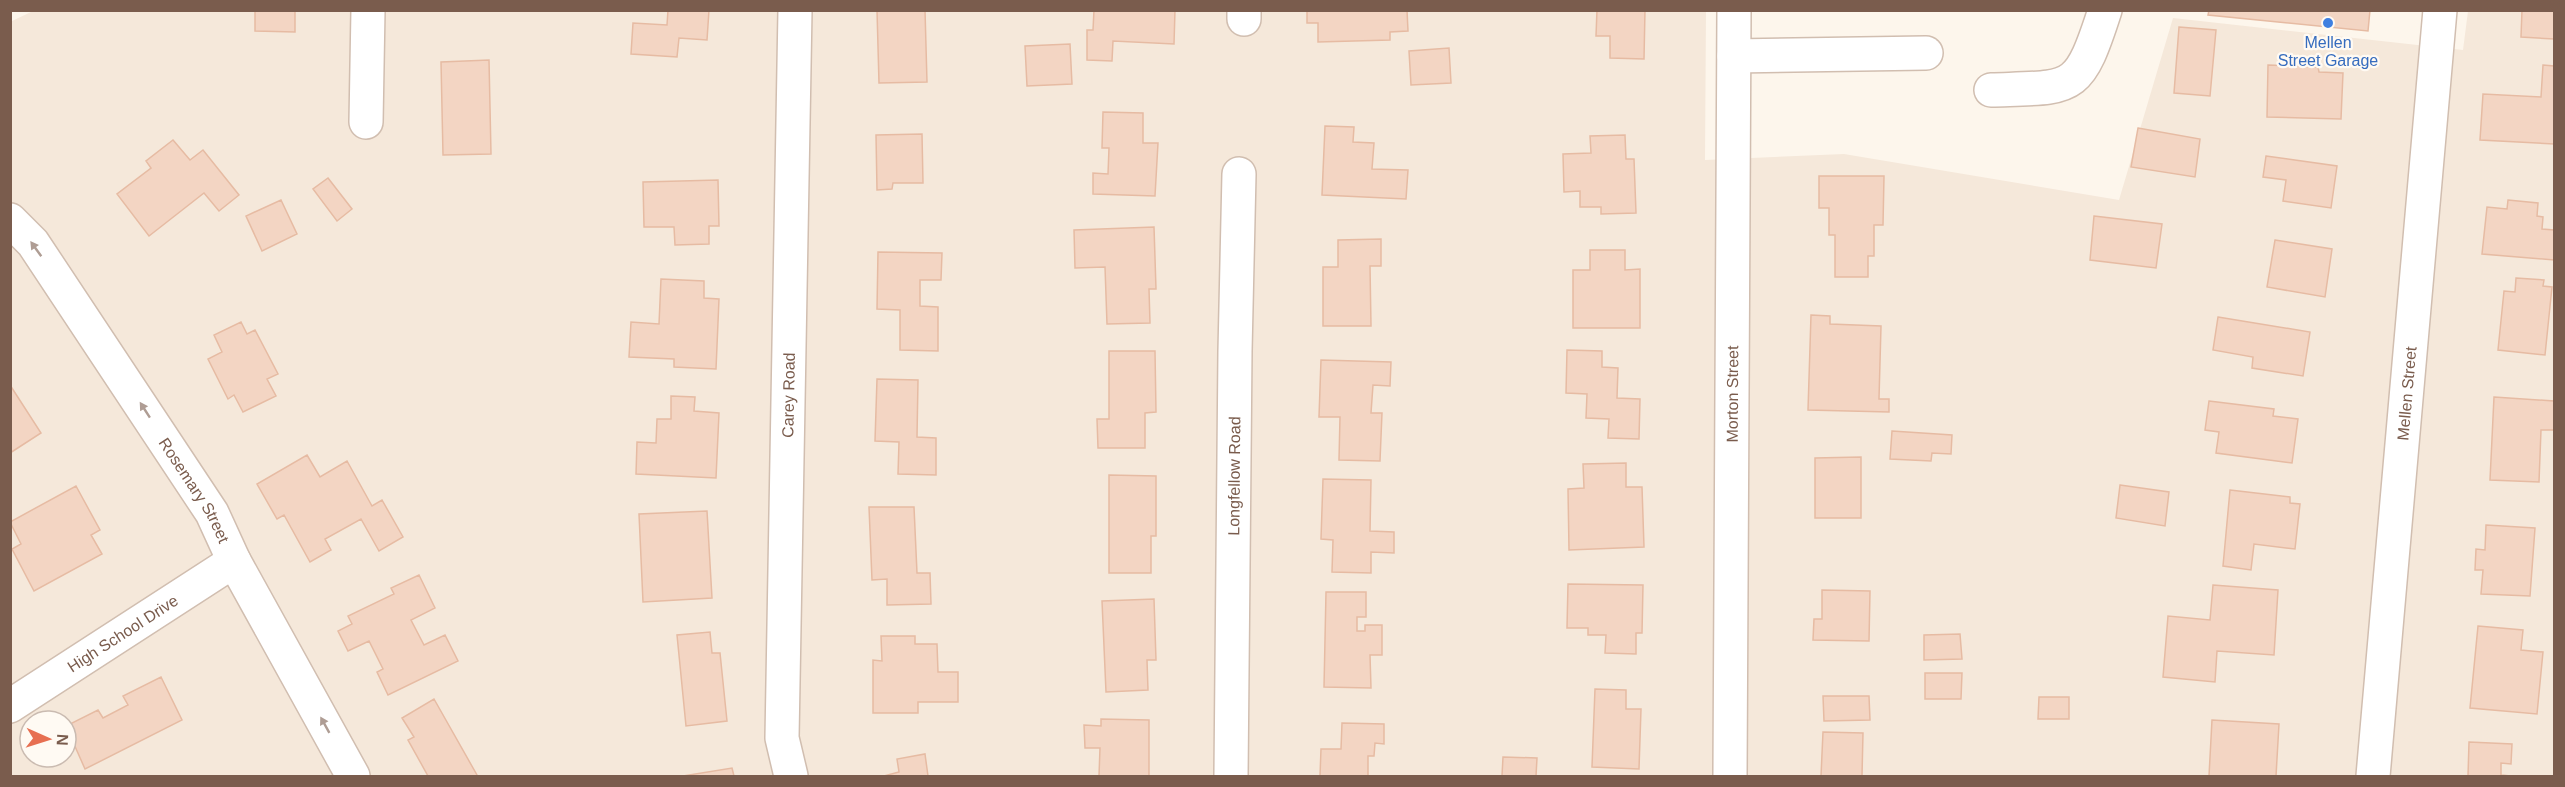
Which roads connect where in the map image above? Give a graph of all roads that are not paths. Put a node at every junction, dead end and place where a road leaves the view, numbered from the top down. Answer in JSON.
{"nodes":[{"id":1,"x":368,"y":10,"type":"edge"},
{"id":2,"x":795,"y":10,"type":"edge"},
{"id":3,"x":1734,"y":10,"type":"edge"},
{"id":4,"x":2105,"y":10,"type":"edge"},
{"id":5,"x":2440,"y":10,"type":"edge"},
{"id":6,"x":1926,"y":53,"type":"dead end"},
{"id":7,"x":1734,"y":56,"type":"junction"},
{"id":8,"x":1991,"y":90,"type":"dead end"},
{"id":9,"x":366,"y":122,"type":"dead end"},
{"id":10,"x":1239,"y":174,"type":"dead end"},
{"id":11,"x":10,"y":220,"type":"edge"},
{"id":12,"x":234,"y":561,"type":"junction"},
{"id":13,"x":10,"y":706,"type":"edge"},
{"id":14,"x":353,"y":777,"type":"edge"},
{"id":15,"x":791,"y":777,"type":"edge"},
{"id":16,"x":1231,"y":777,"type":"edge"},
{"id":17,"x":1730,"y":777,"type":"edge"},
{"id":18,"x":2373,"y":777,"type":"edge"}],
"edges":[{"from":1,"to":9,"type":"street"},
{"from":2,"to":15,"type":"street","name":"Carey Road"},
{"from":3,"to":7,"type":"street","name":"Morton Street"},
{"from":4,"to":8,"type":"street"},
{"from":5,"to":18,"type":"street","name":"Mellen Street"},
{"from":6,"to":7,"type":"street"},
{"from":7,"to":17,"type":"street","name":"Morton Street"},
{"from":10,"to":16,"type":"street","name":"Longfellow Road"},
{"from":12,"to":11,"type":"street","name":"Rosemary Street","one_way":true},
{"from":12,"to":13,"type":"street","name":"High School Drive"},
{"from":14,"to":12,"type":"street","name":"Rosemary Street","one_way":true}]}
